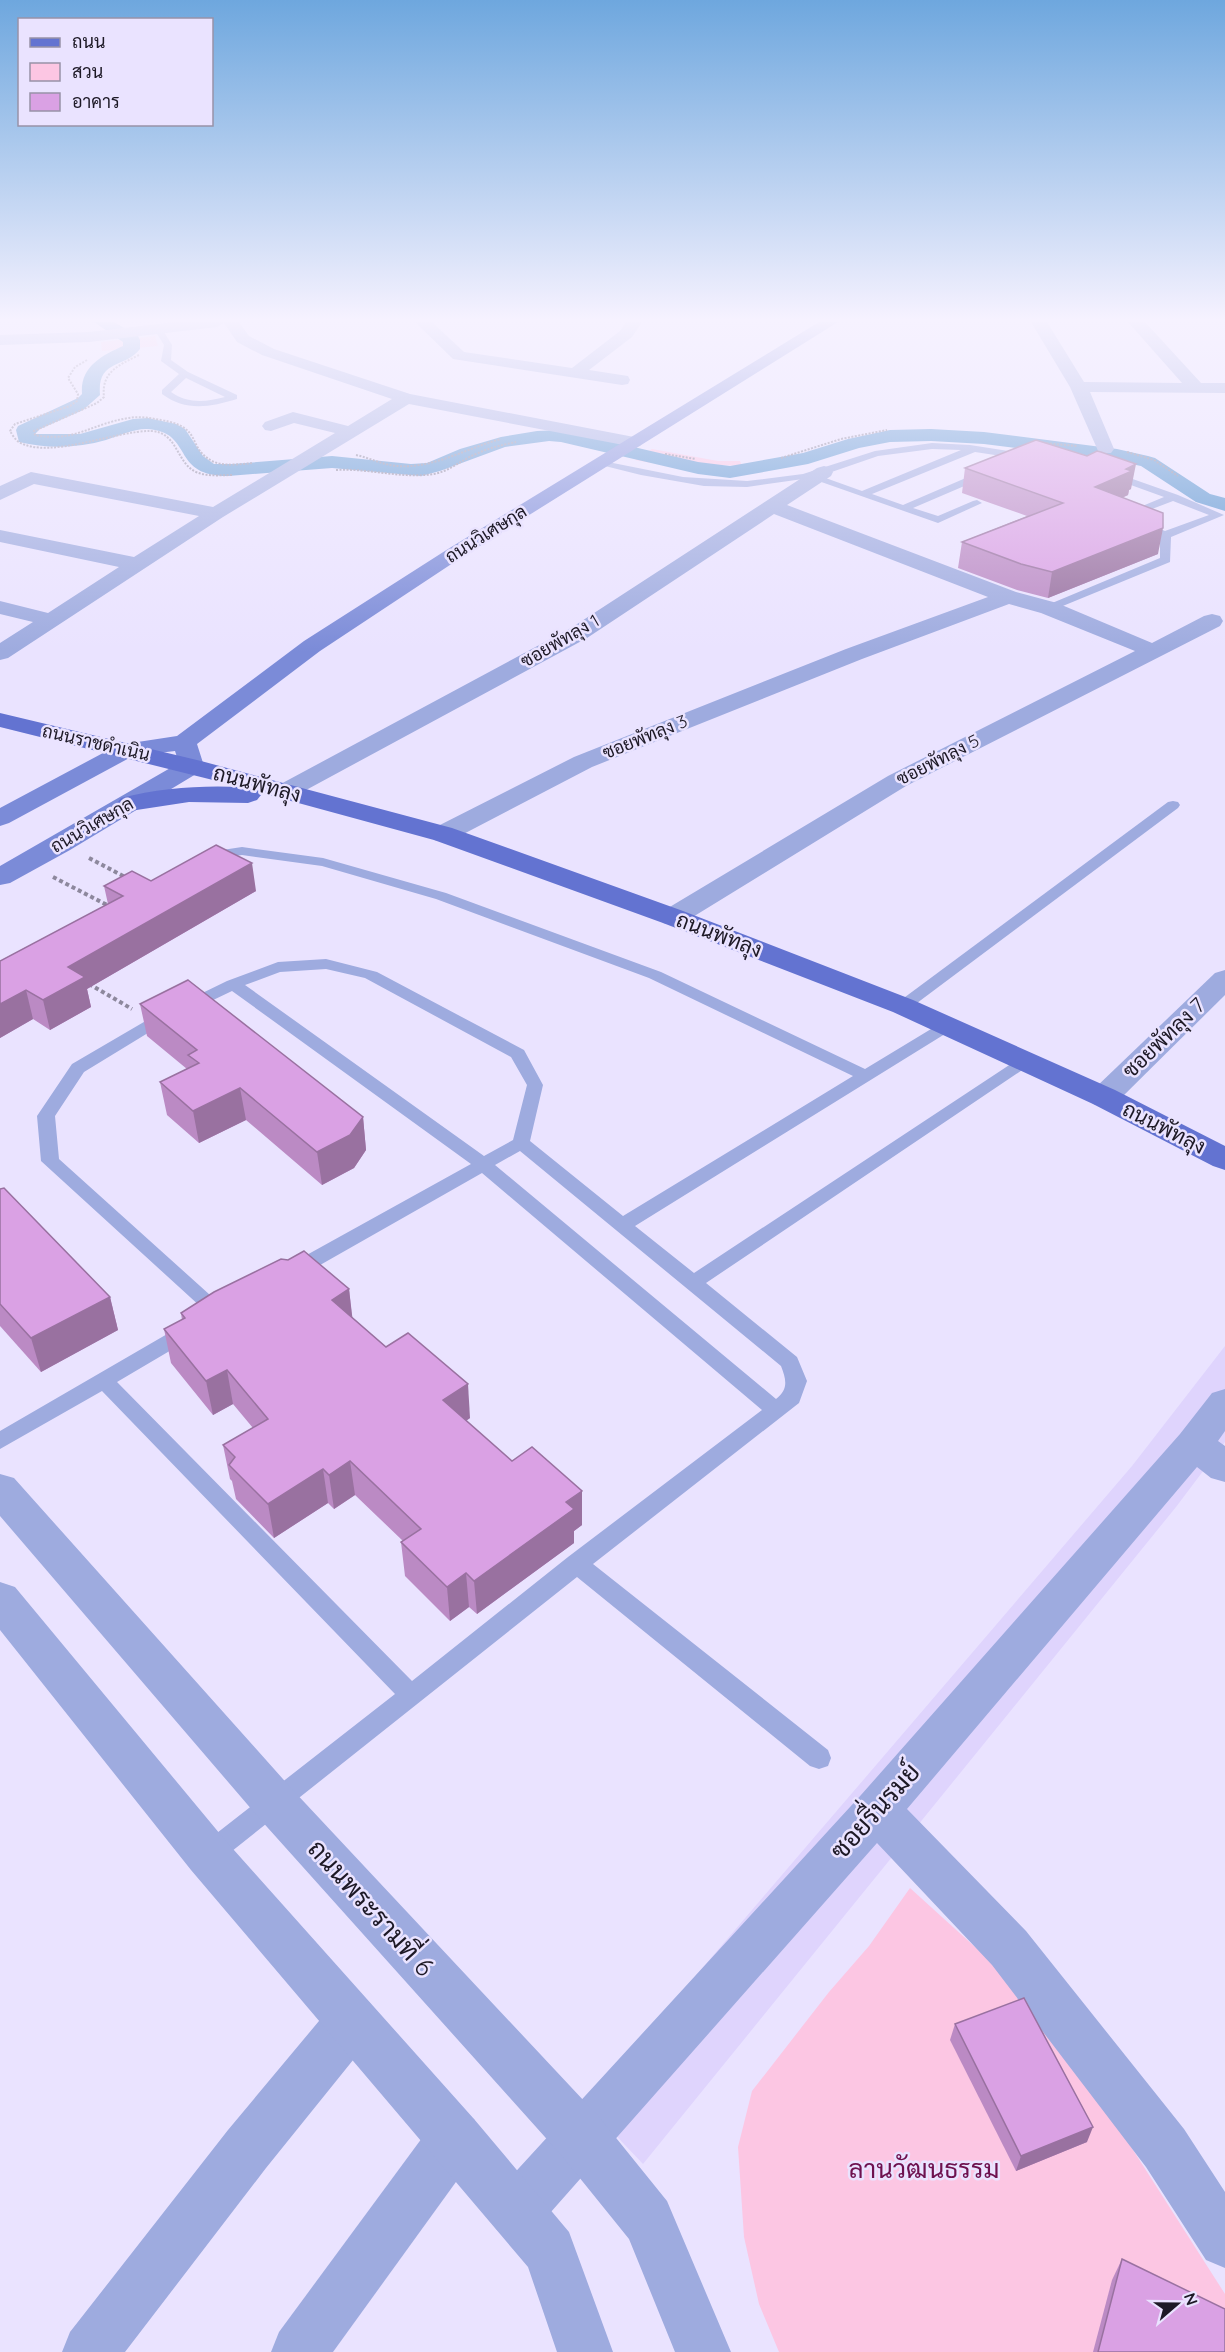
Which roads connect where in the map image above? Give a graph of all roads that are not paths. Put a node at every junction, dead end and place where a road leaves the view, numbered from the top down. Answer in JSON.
{"nodes":[{"id":1,"x":352,"y":432,"type":"edge"},
{"id":2,"x":570,"y":432,"type":"edge"},
{"id":3,"x":649,"y":432,"type":"edge"},
{"id":4,"x":1098,"y":432,"type":"edge"},
{"id":5,"x":629,"y":444,"type":"junction"},
{"id":6,"x":977,"y":447,"type":"junction"},
{"id":7,"x":1105,"y":449,"type":"dead end"},
{"id":8,"x":602,"y":461,"type":"junction"},
{"id":9,"x":1100,"y":471,"type":"edge"},
{"id":10,"x":819,"y":475,"type":"junction"},
{"id":11,"x":863,"y":494,"type":"junction"},
{"id":12,"x":0,"y":495,"type":"edge"},
{"id":13,"x":1174,"y":497,"type":"junction"},
{"id":14,"x":977,"y":503,"type":"edge"},
{"id":15,"x":771,"y":506,"type":"junction"},
{"id":16,"x":904,"y":508,"type":"junction"},
{"id":17,"x":216,"y":513,"type":"junction"},
{"id":18,"x":1165,"y":535,"type":"junction"},
{"id":19,"x":0,"y":536,"type":"edge"},
{"id":20,"x":136,"y":564,"type":"junction"},
{"id":21,"x":1008,"y":597,"type":"junction"},
{"id":22,"x":0,"y":607,"type":"edge"},
{"id":23,"x":1049,"y":608,"type":"junction"},
{"id":24,"x":51,"y":620,"type":"junction"},
{"id":25,"x":1212,"y":621,"type":"dead end"},
{"id":26,"x":1153,"y":651,"type":"junction"},
{"id":27,"x":0,"y":653,"type":"edge"},
{"id":28,"x":0,"y":720,"type":"edge"},
{"id":29,"x":127,"y":750,"type":"junction"},
{"id":30,"x":188,"y":754,"type":"junction"},
{"id":31,"x":286,"y":791,"type":"junction"},
{"id":32,"x":130,"y":803,"type":"junction"},
{"id":33,"x":1173,"y":805,"type":"dead end"},
{"id":34,"x":0,"y":818,"type":"edge"},
{"id":35,"x":443,"y":834,"type":"junction"},
{"id":36,"x":190,"y":863,"type":"edge"},
{"id":37,"x":0,"y":877,"type":"edge"},
{"id":38,"x":673,"y":917,"type":"junction"},
{"id":39,"x":1225,"y":979,"type":"edge"},
{"id":40,"x":233,"y":984,"type":"junction"},
{"id":41,"x":903,"y":1006,"type":"junction"},
{"id":42,"x":947,"y":1026,"type":"junction"},
{"id":43,"x":1026,"y":1062,"type":"junction"},
{"id":44,"x":867,"y":1076,"type":"junction"},
{"id":45,"x":1104,"y":1097,"type":"junction"},
{"id":46,"x":521,"y":1143,"type":"junction"},
{"id":47,"x":1225,"y":1159,"type":"edge"},
{"id":48,"x":483,"y":1164,"type":"junction"},
{"id":49,"x":623,"y":1225,"type":"junction"},
{"id":50,"x":281,"y":1278,"type":"edge"},
{"id":51,"x":693,"y":1283,"type":"junction"},
{"id":52,"x":240,"y":1301,"type":"edge"},
{"id":53,"x":220,"y":1312,"type":"junction"},
{"id":54,"x":104,"y":1381,"type":"junction"},
{"id":55,"x":1225,"y":1403,"type":"edge"},
{"id":56,"x":776,"y":1410,"type":"junction"},
{"id":57,"x":0,"y":1441,"type":"edge"},
{"id":58,"x":1210,"y":1456,"type":"edge"},
{"id":59,"x":0,"y":1489,"type":"edge"},
{"id":60,"x":576,"y":1563,"type":"junction"},
{"id":61,"x":0,"y":1599,"type":"edge"},
{"id":62,"x":412,"y":1696,"type":"junction"},
{"id":63,"x":819,"y":1758,"type":"dead end"},
{"id":64,"x":275,"y":1803,"type":"junction"},
{"id":65,"x":877,"y":1810,"type":"junction"},
{"id":66,"x":208,"y":1855,"type":"junction"},
{"id":67,"x":352,"y":2020,"type":"junction"},
{"id":68,"x":581,"y":2137,"type":"junction"},
{"id":69,"x":455,"y":2138,"type":"junction"},
{"id":70,"x":516,"y":2211,"type":"junction"},
{"id":71,"x":1225,"y":2241,"type":"edge"},
{"id":72,"x":90,"y":2352,"type":"edge"},
{"id":73,"x":299,"y":2352,"type":"edge"},
{"id":74,"x":585,"y":2352,"type":"edge"},
{"id":75,"x":703,"y":2352,"type":"edge"}],
"edges":[{"from":1,"to":17,"type":"street"},
{"from":2,"to":5,"type":"street"},
{"from":3,"to":5,"type":"main road","name":"ถนนวิเศษกุล"},
{"from":4,"to":7,"type":"street"},
{"from":5,"to":8,"type":"main road","name":"ถนนวิเศษกุล"},
{"from":6,"to":10,"type":"lane"},
{"from":6,"to":11,"type":"lane"},
{"from":6,"to":16,"type":"lane"},
{"from":8,"to":10,"type":"lane"},
{"from":8,"to":30,"type":"main road","name":"ถนนวิเศษกุล"},
{"from":9,"to":13,"type":"lane"},
{"from":10,"to":11,"type":"lane"},
{"from":10,"to":15,"type":"street","name":"ซอยพัทลุง 1"},
{"from":11,"to":16,"type":"lane"},
{"from":12,"to":17,"type":"street"},
{"from":13,"to":18,"type":"lane"},
{"from":13,"to":18,"type":"lane"},
{"from":14,"to":16,"type":"lane"},
{"from":15,"to":21,"type":"street"},
{"from":15,"to":31,"type":"street","name":"ซอยพัทลุง 1"},
{"from":17,"to":20,"type":"street"},
{"from":18,"to":23,"type":"lane"},
{"from":19,"to":20,"type":"street"},
{"from":20,"to":24,"type":"street"},
{"from":21,"to":23,"type":"street"},
{"from":21,"to":35,"type":"street","name":"ซอยพัทลุง 3"},
{"from":22,"to":24,"type":"street"},
{"from":23,"to":26,"type":"street"},
{"from":24,"to":27,"type":"street"},
{"from":25,"to":26,"type":"street","name":"ซอยพัทลุง 5"},
{"from":26,"to":38,"type":"street","name":"ซอยพัทลุง 5"},
{"from":28,"to":29,"type":"main road","name":"ถนนราชดำเนิน"},
{"from":29,"to":30,"type":"main road","name":"ถนนวิเศษกุล"},
{"from":29,"to":34,"type":"main road","name":"ถนนวิเศษกุล"},
{"from":30,"to":31,"type":"main road","name":"ถนนพัทลุง"},
{"from":30,"to":32,"type":"main road","name":"ถนนวิเศษกุล"},
{"from":31,"to":32,"type":"main road"},
{"from":31,"to":35,"type":"main road","name":"ถนนพัทลุง"},
{"from":32,"to":37,"type":"main road","name":"ถนนวิเศษกุล"},
{"from":33,"to":41,"type":"lane"},
{"from":35,"to":38,"type":"main road","name":"ถนนพัทลุง"},
{"from":36,"to":44,"type":"lane"},
{"from":38,"to":41,"type":"main road","name":"ถนนพัทลุง"},
{"from":39,"to":45,"type":"street","name":"ซอยพัทลุง 7"},
{"from":40,"to":46,"type":"lane"},
{"from":40,"to":48,"type":"lane"},
{"from":40,"to":53,"type":"lane"},
{"from":41,"to":42,"type":"main road","name":"ถนนพัทลุง"},
{"from":42,"to":43,"type":"main road","name":"ถนนพัทลุง"},
{"from":42,"to":44,"type":"lane"},
{"from":43,"to":45,"type":"main road","name":"ถนนพัทลุง"},
{"from":43,"to":51,"type":"lane"},
{"from":44,"to":49,"type":"lane"},
{"from":45,"to":47,"type":"main road","name":"ถนนพัทลุง"},
{"from":46,"to":48,"type":"lane"},
{"from":46,"to":49,"type":"lane"},
{"from":48,"to":50,"type":"lane"},
{"from":48,"to":56,"type":"lane"},
{"from":49,"to":51,"type":"lane"},
{"from":51,"to":56,"type":"lane"},
{"from":52,"to":53,"type":"lane"},
{"from":53,"to":54,"type":"lane"},
{"from":54,"to":57,"type":"lane"},
{"from":54,"to":62,"type":"lane"},
{"from":55,"to":58,"type":"street","name":"ซอยรื่นรมย์"},
{"from":56,"to":60,"type":"lane"},
{"from":58,"to":65,"type":"street","name":"ซอยรื่นรมย์"},
{"from":59,"to":64,"type":"street","name":"ถนนพระรามที่ 6"},
{"from":60,"to":62,"type":"lane"},
{"from":60,"to":63,"type":"lane"},
{"from":61,"to":66,"type":"street"},
{"from":62,"to":64,"type":"lane"},
{"from":64,"to":66,"type":"lane"},
{"from":64,"to":68,"type":"street","name":"ถนนพระรามที่ 6"},
{"from":65,"to":68,"type":"street","name":"ซอยรื่นรมย์"},
{"from":65,"to":71,"type":"street"},
{"from":66,"to":67,"type":"street"},
{"from":67,"to":69,"type":"street"},
{"from":67,"to":72,"type":"street"},
{"from":68,"to":70,"type":"street","name":"ซอยรื่นรมย์"},
{"from":68,"to":75,"type":"street","name":"ถนนพระรามที่ 6"},
{"from":69,"to":70,"type":"street"},
{"from":69,"to":73,"type":"street"},
{"from":70,"to":74,"type":"street"}]}
